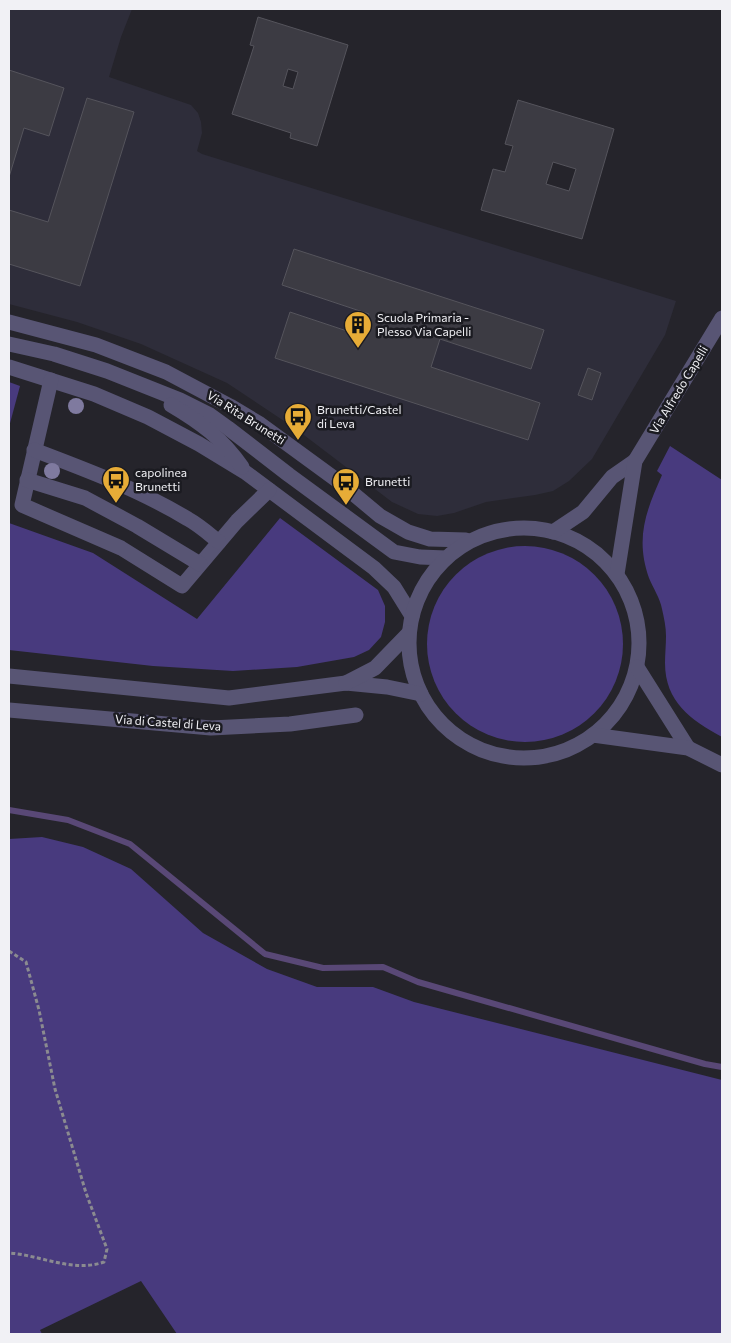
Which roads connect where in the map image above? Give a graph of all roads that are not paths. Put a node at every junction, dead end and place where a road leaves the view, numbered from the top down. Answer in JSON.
{"nodes":[{"id":1,"x":722,"y":318,"type":"edge"},
{"id":2,"x":9,"y":322,"type":"edge"},
{"id":3,"x":9,"y":344,"type":"edge"},
{"id":4,"x":9,"y":367,"type":"edge"},
{"id":5,"x":51,"y":380,"type":"junction"},
{"id":6,"x":136,"y":384,"type":"junction"},
{"id":7,"x":34,"y":450,"type":"junction"},
{"id":8,"x":635,"y":462,"type":"junction"},
{"id":9,"x":245,"y":472,"type":"junction"},
{"id":10,"x":27,"y":480,"type":"junction"},
{"id":11,"x":269,"y":490,"type":"junction"},
{"id":12,"x":553,"y":532,"type":"junction"},
{"id":13,"x":466,"y":540,"type":"junction"},
{"id":14,"x":219,"y":542,"type":"junction"},
{"id":15,"x":446,"y":558,"type":"junction"},
{"id":16,"x":200,"y":564,"type":"junction"},
{"id":17,"x":617,"y":574,"type":"junction"},
{"id":18,"x":412,"y":616,"type":"junction"},
{"id":19,"x":409,"y":633,"type":"junction"},
{"id":20,"x":637,"y":667,"type":"junction"},
{"id":21,"x":9,"y":676,"type":"edge"},
{"id":22,"x":346,"y":683,"type":"junction"},
{"id":23,"x":421,"y":694,"type":"junction"},
{"id":24,"x":9,"y":710,"type":"edge"},
{"id":25,"x":356,"y":714,"type":"dead end"},
{"id":26,"x":593,"y":735,"type":"junction"},
{"id":27,"x":688,"y":748,"type":"junction"},
{"id":28,"x":722,"y":765,"type":"edge"}],
"edges":[{"from":1,"to":8,"type":"street","name":"Via Alfredo Capelli"},
{"from":2,"to":13,"type":"street","name":"Via Rita Brunetti"},
{"from":3,"to":6,"type":"street","name":"Via Rita Brunetti"},
{"from":4,"to":5,"type":"street","name":"Via Rita Brunetti"},
{"from":5,"to":7,"type":"street"},
{"from":5,"to":9,"type":"street","name":"Via Rita Brunetti"},
{"from":6,"to":9,"type":"street","name":"Via Rita Brunetti"},
{"from":6,"to":15,"type":"street","name":"Via Rita Brunetti"},
{"from":7,"to":10,"type":"street"},
{"from":7,"to":14,"type":"street"},
{"from":8,"to":12,"type":"street","name":"Via Alfredo Capelli"},
{"from":8,"to":17,"type":"street","name":"Via Alfredo Capelli"},
{"from":9,"to":11,"type":"street","name":"Via Rita Brunetti"},
{"from":10,"to":16,"type":"street"},
{"from":10,"to":16,"type":"street"},
{"from":11,"to":14,"type":"street"},
{"from":11,"to":18,"type":"street","name":"Via Rita Brunetti"},
{"from":12,"to":13,"type":"street"},
{"from":12,"to":17,"type":"street"},
{"from":13,"to":15,"type":"street"},
{"from":14,"to":16,"type":"street"},
{"from":15,"to":18,"type":"street"},
{"from":17,"to":20,"type":"street"},
{"from":18,"to":19,"type":"street"},
{"from":19,"to":22,"type":"street"},
{"from":19,"to":23,"type":"street"},
{"from":20,"to":26,"type":"street"},
{"from":20,"to":27,"type":"street"},
{"from":21,"to":22,"type":"street"},
{"from":22,"to":23,"type":"street"},
{"from":23,"to":26,"type":"street"},
{"from":24,"to":25,"type":"street","name":"Via di Castel di Leva"},
{"from":26,"to":27,"type":"street"},
{"from":27,"to":28,"type":"street"}]}
